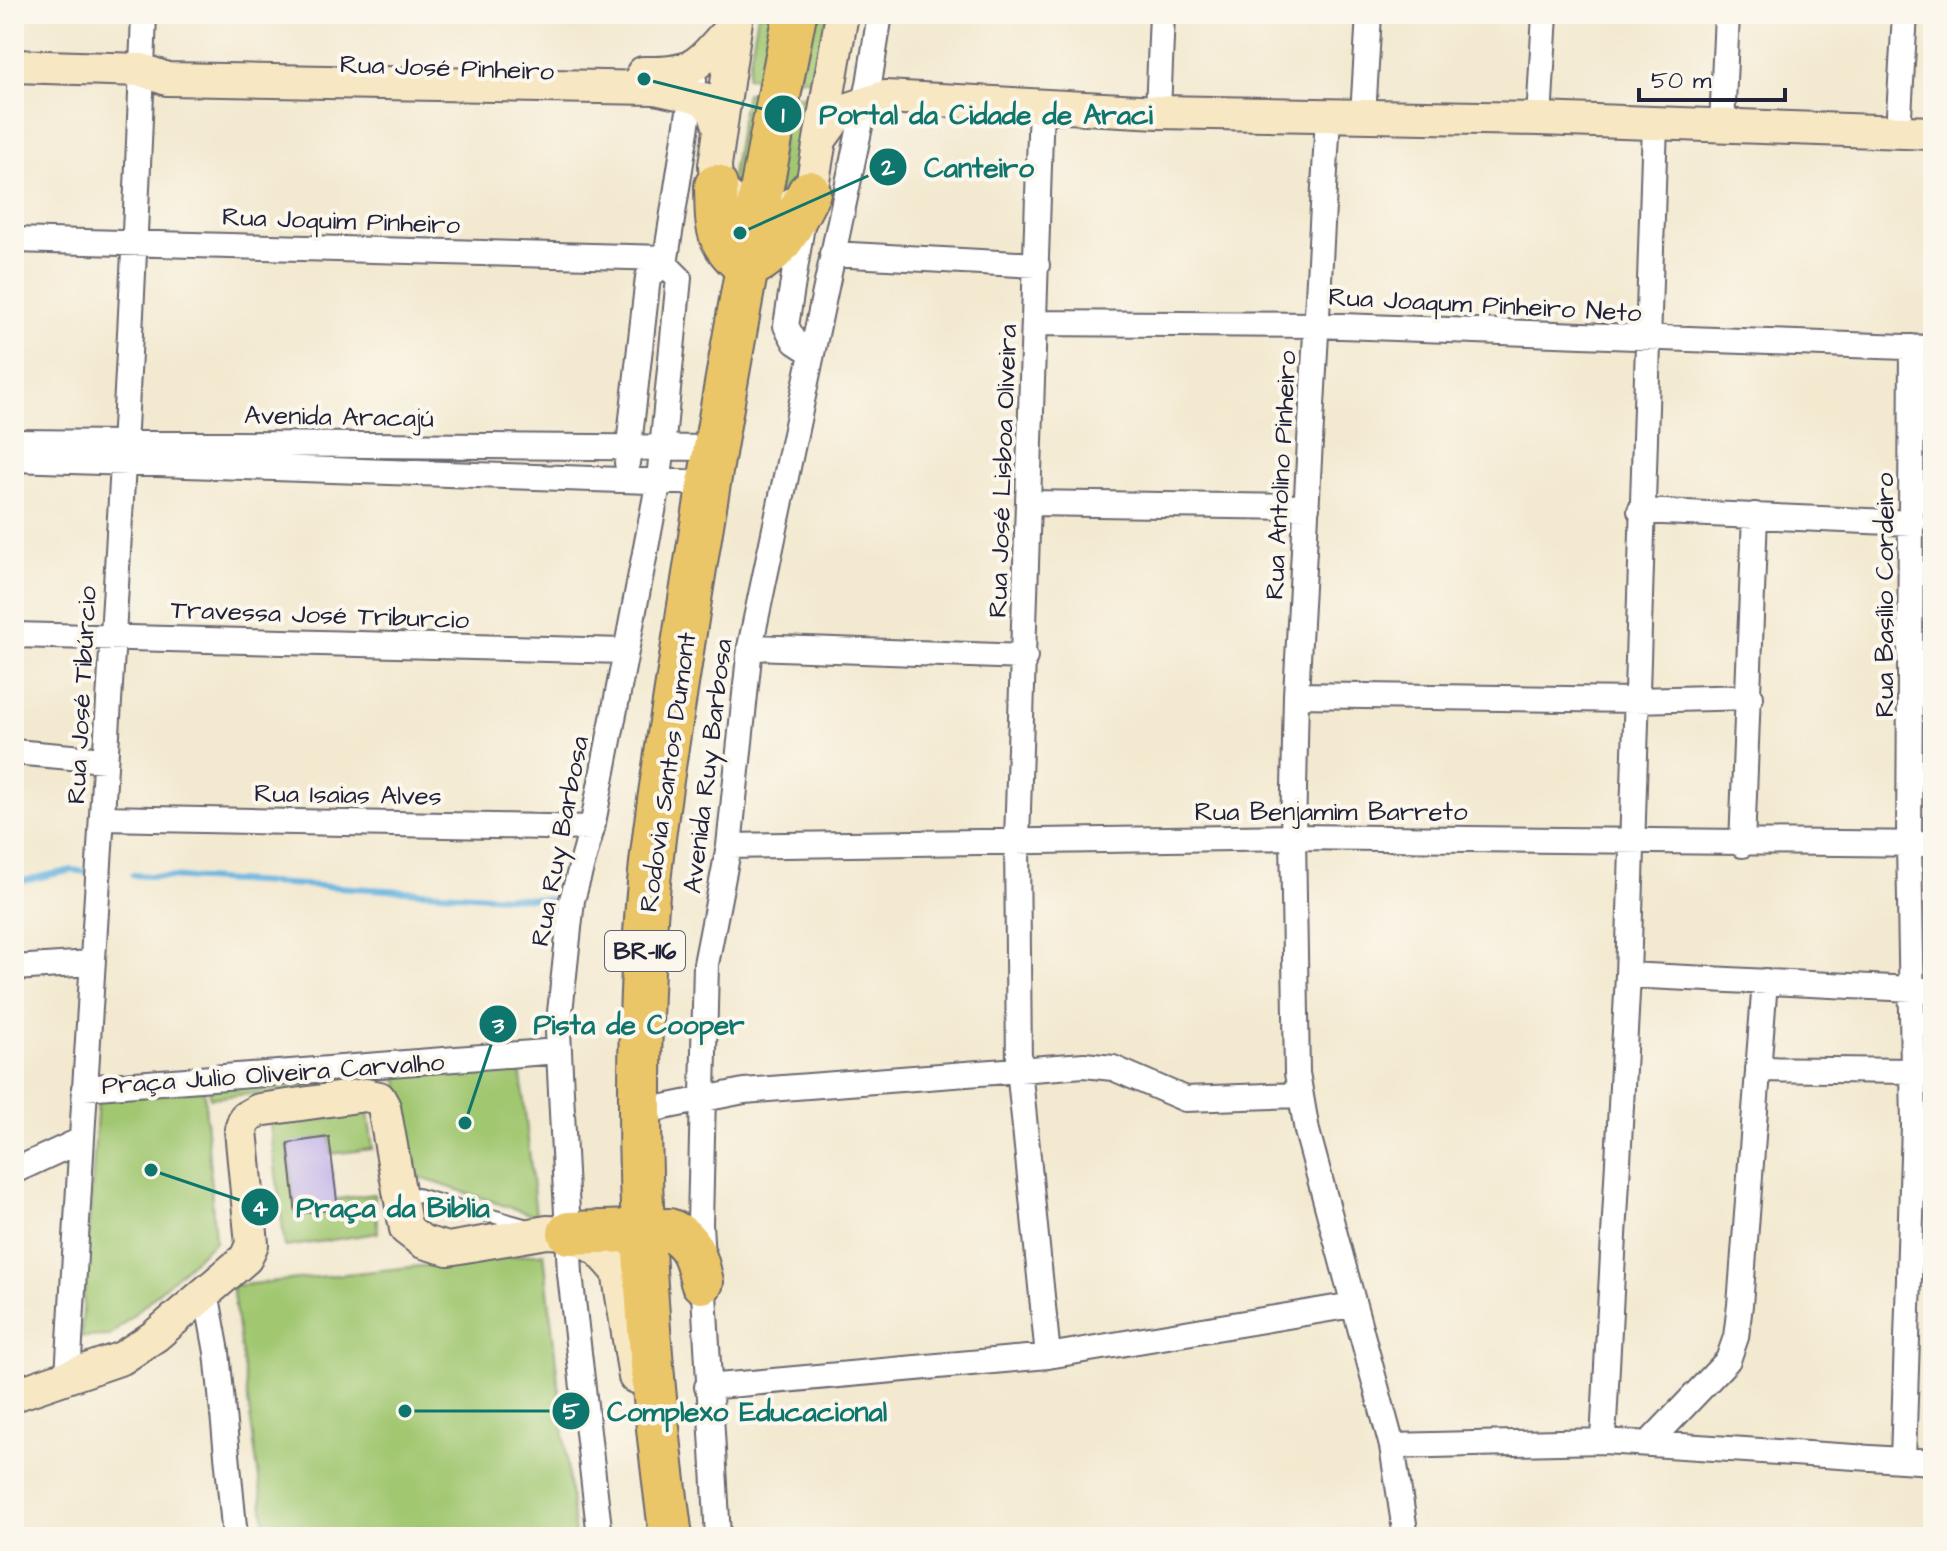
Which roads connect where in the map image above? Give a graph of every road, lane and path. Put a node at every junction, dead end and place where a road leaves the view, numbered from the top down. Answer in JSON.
{"nodes":[{"id":1,"x":144,"y":14,"type":"edge"},
{"id":2,"x":795,"y":14,"type":"edge"},
{"id":3,"x":880,"y":14,"type":"edge"},
{"id":4,"x":1162,"y":14,"type":"edge"},
{"id":5,"x":1369,"y":14,"type":"edge"},
{"id":6,"x":1545,"y":14,"type":"edge"},
{"id":7,"x":1727,"y":14,"type":"edge"},
{"id":8,"x":1905,"y":14,"type":"edge"},
{"id":9,"x":736,"y":20,"type":"edge"},
{"id":10,"x":841,"y":22,"type":"edge"},
{"id":11,"x":14,"y":66,"type":"edge"},
{"id":12,"x":142,"y":70,"type":"junction"},
{"id":13,"x":694,"y":80,"type":"junction"},
{"id":14,"x":873,"y":94,"type":"junction"},
{"id":15,"x":1041,"y":104,"type":"junction"},
{"id":16,"x":1158,"y":112,"type":"junction"},
{"id":17,"x":1328,"y":116,"type":"junction"},
{"id":18,"x":1363,"y":116,"type":"junction"},
{"id":19,"x":1539,"y":119,"type":"junction"},
{"id":20,"x":1655,"y":123,"type":"junction"},
{"id":21,"x":1722,"y":126,"type":"junction"},
{"id":22,"x":720,"y":129,"type":"junction"},
{"id":23,"x":1898,"y":132,"type":"junction"},
{"id":24,"x":1933,"y":133,"type":"edge"},
{"id":25,"x":822,"y":137,"type":"junction"},
{"id":26,"x":716,"y":186,"type":"junction"},
{"id":27,"x":809,"y":192,"type":"junction"},
{"id":28,"x":757,"y":208,"type":"junction"},
{"id":29,"x":14,"y":240,"type":"edge"},
{"id":30,"x":133,"y":241,"type":"junction"},
{"id":31,"x":832,"y":254,"type":"junction"},
{"id":32,"x":666,"y":261,"type":"junction"},
{"id":33,"x":1037,"y":265,"type":"junction"},
{"id":34,"x":747,"y":267,"type":"junction"},
{"id":35,"x":1034,"y":323,"type":"junction"},
{"id":36,"x":1315,"y":325,"type":"junction"},
{"id":37,"x":1646,"y":339,"type":"junction"},
{"id":38,"x":1923,"y":347,"type":"edge"},
{"id":39,"x":812,"y":353,"type":"junction"},
{"id":40,"x":14,"y":442,"type":"edge"},
{"id":41,"x":629,"y":447,"type":"junction"},
{"id":42,"x":664,"y":447,"type":"junction"},
{"id":43,"x":121,"y":451,"type":"junction"},
{"id":44,"x":14,"y":459,"type":"edge"},
{"id":45,"x":710,"y":465,"type":"junction"},
{"id":46,"x":626,"y":478,"type":"junction"},
{"id":47,"x":659,"y":480,"type":"junction"},
{"id":48,"x":1028,"y":503,"type":"junction"},
{"id":49,"x":1307,"y":507,"type":"junction"},
{"id":50,"x":1640,"y":511,"type":"junction"},
{"id":51,"x":1755,"y":515,"type":"junction"},
{"id":52,"x":1913,"y":523,"type":"junction"},
{"id":53,"x":14,"y":635,"type":"edge"},
{"id":54,"x":111,"y":636,"type":"junction"},
{"id":55,"x":750,"y":647,"type":"junction"},
{"id":56,"x":625,"y":651,"type":"junction"},
{"id":57,"x":1025,"y":657,"type":"junction"},
{"id":58,"x":1296,"y":695,"type":"junction"},
{"id":59,"x":1751,"y":697,"type":"junction"},
{"id":60,"x":1635,"y":700,"type":"junction"},
{"id":61,"x":14,"y":752,"type":"edge"},
{"id":62,"x":105,"y":760,"type":"junction"},
{"id":63,"x":103,"y":818,"type":"junction"},
{"id":64,"x":592,"y":828,"type":"junction"},
{"id":65,"x":1293,"y":837,"type":"junction"},
{"id":66,"x":1017,"y":840,"type":"junction"},
{"id":67,"x":1634,"y":841,"type":"junction"},
{"id":68,"x":1921,"y":844,"type":"edge"},
{"id":69,"x":1742,"y":845,"type":"junction"},
{"id":70,"x":729,"y":846,"type":"junction"},
{"id":71,"x":91,"y":963,"type":"junction"},
{"id":72,"x":14,"y":968,"type":"edge"},
{"id":73,"x":1628,"y":975,"type":"junction"},
{"id":74,"x":1765,"y":981,"type":"junction"},
{"id":75,"x":1923,"y":989,"type":"edge"},
{"id":76,"x":558,"y":1051,"type":"junction"},
{"id":77,"x":1019,"y":1068,"type":"junction"},
{"id":78,"x":1758,"y":1069,"type":"junction"},
{"id":79,"x":1914,"y":1071,"type":"junction"},
{"id":80,"x":84,"y":1088,"type":"junction"},
{"id":81,"x":1299,"y":1095,"type":"junction"},
{"id":82,"x":702,"y":1100,"type":"junction"},
{"id":83,"x":1923,"y":1126,"type":"edge"},
{"id":84,"x":639,"y":1130,"type":"junction"},
{"id":85,"x":81,"y":1140,"type":"junction"},
{"id":86,"x":14,"y":1171,"type":"edge"},
{"id":87,"x":396,"y":1190,"type":"junction"},
{"id":88,"x":642,"y":1230,"type":"junction"},
{"id":89,"x":558,"y":1232,"type":"junction"},
{"id":90,"x":702,"y":1282,"type":"junction"},
{"id":91,"x":206,"y":1292,"type":"junction"},
{"id":92,"x":1353,"y":1305,"type":"junction"},
{"id":93,"x":155,"y":1336,"type":"junction"},
{"id":94,"x":217,"y":1352,"type":"junction"},
{"id":95,"x":1048,"y":1356,"type":"junction"},
{"id":96,"x":68,"y":1377,"type":"junction"},
{"id":97,"x":707,"y":1387,"type":"junction"},
{"id":98,"x":14,"y":1395,"type":"edge"},
{"id":99,"x":656,"y":1422,"type":"junction"},
{"id":100,"x":1603,"y":1441,"type":"junction"},
{"id":101,"x":1649,"y":1443,"type":"junction"},
{"id":102,"x":1392,"y":1446,"type":"junction"},
{"id":103,"x":1903,"y":1460,"type":"junction"},
{"id":104,"x":1933,"y":1462,"type":"edge"},
{"id":105,"x":235,"y":1537,"type":"edge"},
{"id":106,"x":600,"y":1537,"type":"edge"},
{"id":107,"x":671,"y":1537,"type":"edge"},
{"id":108,"x":718,"y":1537,"type":"edge"},
{"id":109,"x":1406,"y":1537,"type":"edge"}],
"edges":[{"from":1,"to":12,"type":"street","name":"Rua José Tibúrcio"},
{"from":2,"to":28,"type":"highway","name":"Rodovia Santos Dumont","number":"BR-116"},
{"from":3,"to":14,"type":"street","name":"Avenida Ruy Barbosa"},
{"from":4,"to":16,"type":"street"},
{"from":5,"to":18,"type":"street"},
{"from":6,"to":19,"type":"street"},
{"from":7,"to":21,"type":"street"},
{"from":8,"to":23,"type":"street"},
{"from":9,"to":13,"type":"main road"},
{"from":9,"to":22,"type":"main road"},
{"from":10,"to":14,"type":"main road"},
{"from":10,"to":25,"type":"main road"},
{"from":11,"to":12,"type":"main road","name":"Rua José Pinheiro"},
{"from":12,"to":13,"type":"main road","name":"Rua José Pinheiro"},
{"from":12,"to":30,"type":"street","name":"Rua José Tibúrcio"},
{"from":13,"to":22,"type":"main road"},
{"from":13,"to":32,"type":"street"},
{"from":14,"to":15,"type":"main road"},
{"from":14,"to":25,"type":"main road"},
{"from":14,"to":31,"type":"street","name":"Avenida Ruy Barbosa"},
{"from":15,"to":16,"type":"main road"},
{"from":15,"to":33,"type":"street","name":"Rua José Lisboa Oliveira"},
{"from":16,"to":17,"type":"main road"},
{"from":17,"to":18,"type":"main road"},
{"from":17,"to":36,"type":"street","name":"Rua Antolino Pinheiro"},
{"from":18,"to":19,"type":"main road"},
{"from":19,"to":20,"type":"main road"},
{"from":20,"to":21,"type":"main road"},
{"from":20,"to":37,"type":"street"},
{"from":21,"to":23,"type":"main road"},
{"from":22,"to":26,"type":"main road"},
{"from":23,"to":24,"type":"main road"},
{"from":25,"to":27,"type":"main road"},
{"from":26,"to":28,"type":"main road"},
{"from":26,"to":34,"type":"highway"},
{"from":27,"to":28,"type":"main road"},
{"from":27,"to":34,"type":"highway"},
{"from":27,"to":39,"type":"street"},
{"from":28,"to":34,"type":"highway","name":"Rodovia Santos Dumont","number":"BR-116"},
{"from":29,"to":30,"type":"street","name":"Rua Joquim Pinheiro"},
{"from":30,"to":32,"type":"street","name":"Rua Joquim Pinheiro"},
{"from":30,"to":43,"type":"street","name":"Rua José Tibúrcio"},
{"from":31,"to":33,"type":"street"},
{"from":31,"to":39,"type":"street","name":"Avenida Ruy Barbosa"},
{"from":32,"to":41,"type":"street"},
{"from":32,"to":42,"type":"street","name":"Rua Ruy Barbosa"},
{"from":33,"to":35,"type":"street","name":"Rua José Lisboa Oliveira"},
{"from":34,"to":45,"type":"highway","name":"Rodovia Santos Dumont","number":"BR-116"},
{"from":35,"to":36,"type":"street","name":"Rua Joaqum Pinheiro Neto"},
{"from":35,"to":48,"type":"street","name":"Rua José Lisboa Oliveira"},
{"from":36,"to":37,"type":"street","name":"Rua Joaqum Pinheiro Neto"},
{"from":36,"to":49,"type":"street","name":"Rua Antolino Pinheiro"},
{"from":37,"to":38,"type":"street","name":"Rua Joaqum Pinheiro Neto"},
{"from":37,"to":50,"type":"street"},
{"from":38,"to":52,"type":"street","name":"Rua Basílio Cordeiro"},
{"from":39,"to":55,"type":"street","name":"Avenida Ruy Barbosa"},
{"from":40,"to":43,"type":"street","name":"Avenida Aracajú"},
{"from":41,"to":42,"type":"street","name":"Avenida Aracajú"},
{"from":41,"to":43,"type":"street","name":"Avenida Aracajú"},
{"from":41,"to":46,"type":"street"},
{"from":42,"to":45,"type":"street","name":"Avenida Aracajú"},
{"from":42,"to":47,"type":"street","name":"Rua Ruy Barbosa"},
{"from":43,"to":44,"type":"street","name":"Avenida Aracajú"},
{"from":43,"to":46,"type":"street","name":"Avenida Aracajú"},
{"from":43,"to":54,"type":"street","name":"Rua José Tibúrcio"},
{"from":45,"to":47,"type":"street","name":"Avenida Aracajú"},
{"from":45,"to":84,"type":"highway","name":"Rodovia Santos Dumont","number":"BR-116"},
{"from":46,"to":47,"type":"street","name":"Avenida Aracajú"},
{"from":47,"to":56,"type":"street","name":"Rua Ruy Barbosa"},
{"from":48,"to":49,"type":"street"},
{"from":48,"to":57,"type":"street","name":"Rua José Lisboa Oliveira"},
{"from":49,"to":58,"type":"street","name":"Rua Antolino Pinheiro"},
{"from":50,"to":51,"type":"street"},
{"from":50,"to":60,"type":"street"},
{"from":51,"to":52,"type":"street"},
{"from":51,"to":59,"type":"street"},
{"from":52,"to":68,"type":"street","name":"Rua Basílio Cordeiro"},
{"from":53,"to":54,"type":"street","name":"Travessa José Triburcio"},
{"from":54,"to":56,"type":"street","name":"Travessa José Triburcio"},
{"from":54,"to":62,"type":"street","name":"Rua José Tibúrcio"},
{"from":55,"to":57,"type":"street"},
{"from":55,"to":70,"type":"street","name":"Avenida Ruy Barbosa"},
{"from":56,"to":64,"type":"street","name":"Rua Ruy Barbosa"},
{"from":57,"to":66,"type":"street","name":"Rua José Lisboa Oliveira"},
{"from":58,"to":60,"type":"street"},
{"from":58,"to":65,"type":"street","name":"Rua Antolino Pinheiro"},
{"from":59,"to":60,"type":"street"},
{"from":59,"to":69,"type":"street"},
{"from":60,"to":67,"type":"street"},
{"from":61,"to":62,"type":"street"},
{"from":62,"to":63,"type":"street","name":"Rua José Tibúrcio"},
{"from":63,"to":64,"type":"street","name":"Rua Isaias Alves"},
{"from":63,"to":71,"type":"street","name":"Rua José Tibúrcio"},
{"from":64,"to":76,"type":"street","name":"Rua Ruy Barbosa"},
{"from":65,"to":66,"type":"street","name":"Rua Benjamim Barreto"},
{"from":65,"to":67,"type":"street","name":"Rua Benjamim Barreto"},
{"from":65,"to":81,"type":"street","name":"Rua Antolino Pinheiro"},
{"from":66,"to":70,"type":"street","name":"Rua Benjamim Barreto"},
{"from":66,"to":77,"type":"street","name":"Rua José Lisboa Oliveira"},
{"from":67,"to":69,"type":"street","name":"Rua Benjamim Barreto"},
{"from":67,"to":73,"type":"street"},
{"from":68,"to":69,"type":"street","name":"Rua Benjamim Barreto"},
{"from":68,"to":75,"type":"street","name":"Rua Basílio Cordeiro"},
{"from":70,"to":82,"type":"street","name":"Avenida Ruy Barbosa"},
{"from":71,"to":72,"type":"street"},
{"from":71,"to":80,"type":"street","name":"Rua José Tibúrcio"},
{"from":73,"to":74,"type":"street"},
{"from":73,"to":100,"type":"street"},
{"from":74,"to":75,"type":"street"},
{"from":74,"to":78,"type":"street"},
{"from":75,"to":79,"type":"street","name":"Rua Basílio Cordeiro"},
{"from":76,"to":80,"type":"street","name":"Praça Julio Oliveira Carvalho"},
{"from":76,"to":89,"type":"street","name":"Rua Ruy Barbosa"},
{"from":77,"to":81,"type":"street"},
{"from":77,"to":82,"type":"street"},
{"from":77,"to":95,"type":"street","name":"Rua José Lisboa Oliveira"},
{"from":78,"to":79,"type":"street"},
{"from":78,"to":101,"type":"street"},
{"from":79,"to":83,"type":"street","name":"Rua Basílio Cordeiro"},
{"from":80,"to":85,"type":"street","name":"Rua José Tibúrcio"},
{"from":81,"to":92,"type":"street","name":"Rua Antolino Pinheiro"},
{"from":82,"to":84,"type":"street"},
{"from":82,"to":90,"type":"street","name":"Avenida Ruy Barbosa"},
{"from":83,"to":103,"type":"street","name":"Rua Basílio Cordeiro"},
{"from":84,"to":88,"type":"highway","name":"Rodovia Santos Dumont","number":"BR-116"},
{"from":84,"to":89,"type":"highway"},
{"from":85,"to":86,"type":"street"},
{"from":85,"to":96,"type":"street","name":"Rua José Tibúrcio"},
{"from":87,"to":89,"type":"lane"},
{"from":87,"to":89,"type":"main road","name":"Praça Julio Oliveira Carvalho"},
{"from":87,"to":91,"type":"main road","name":"Praça Julio Oliveira Carvalho"},
{"from":88,"to":89,"type":"highway"},
{"from":88,"to":90,"type":"highway"},
{"from":88,"to":99,"type":"highway","name":"Rodovia Santos Dumont","number":"BR-116"},
{"from":89,"to":99,"type":"main road"},
{"from":89,"to":106,"type":"street","name":"Rua Ruy Barbosa"},
{"from":90,"to":97,"type":"street","name":"Avenida Ruy Barbosa"},
{"from":91,"to":93,"type":"main road"},
{"from":91,"to":94,"type":"street"},
{"from":92,"to":95,"type":"street"},
{"from":92,"to":102,"type":"street","name":"Rua Antolino Pinheiro"},
{"from":93,"to":94,"type":"street"},
{"from":93,"to":96,"type":"main road"},
{"from":94,"to":105,"type":"street"},
{"from":95,"to":97,"type":"street"},
{"from":96,"to":98,"type":"main road"},
{"from":97,"to":108,"type":"street","name":"Avenida Ruy Barbosa"},
{"from":99,"to":107,"type":"highway","name":"Rodovia Santos Dumont","number":"BR-116"},
{"from":100,"to":101,"type":"street"},
{"from":100,"to":102,"type":"street"},
{"from":101,"to":103,"type":"street"},
{"from":102,"to":109,"type":"street","name":"Rua Antolino Pinheiro"},
{"from":103,"to":104,"type":"street"}]}
